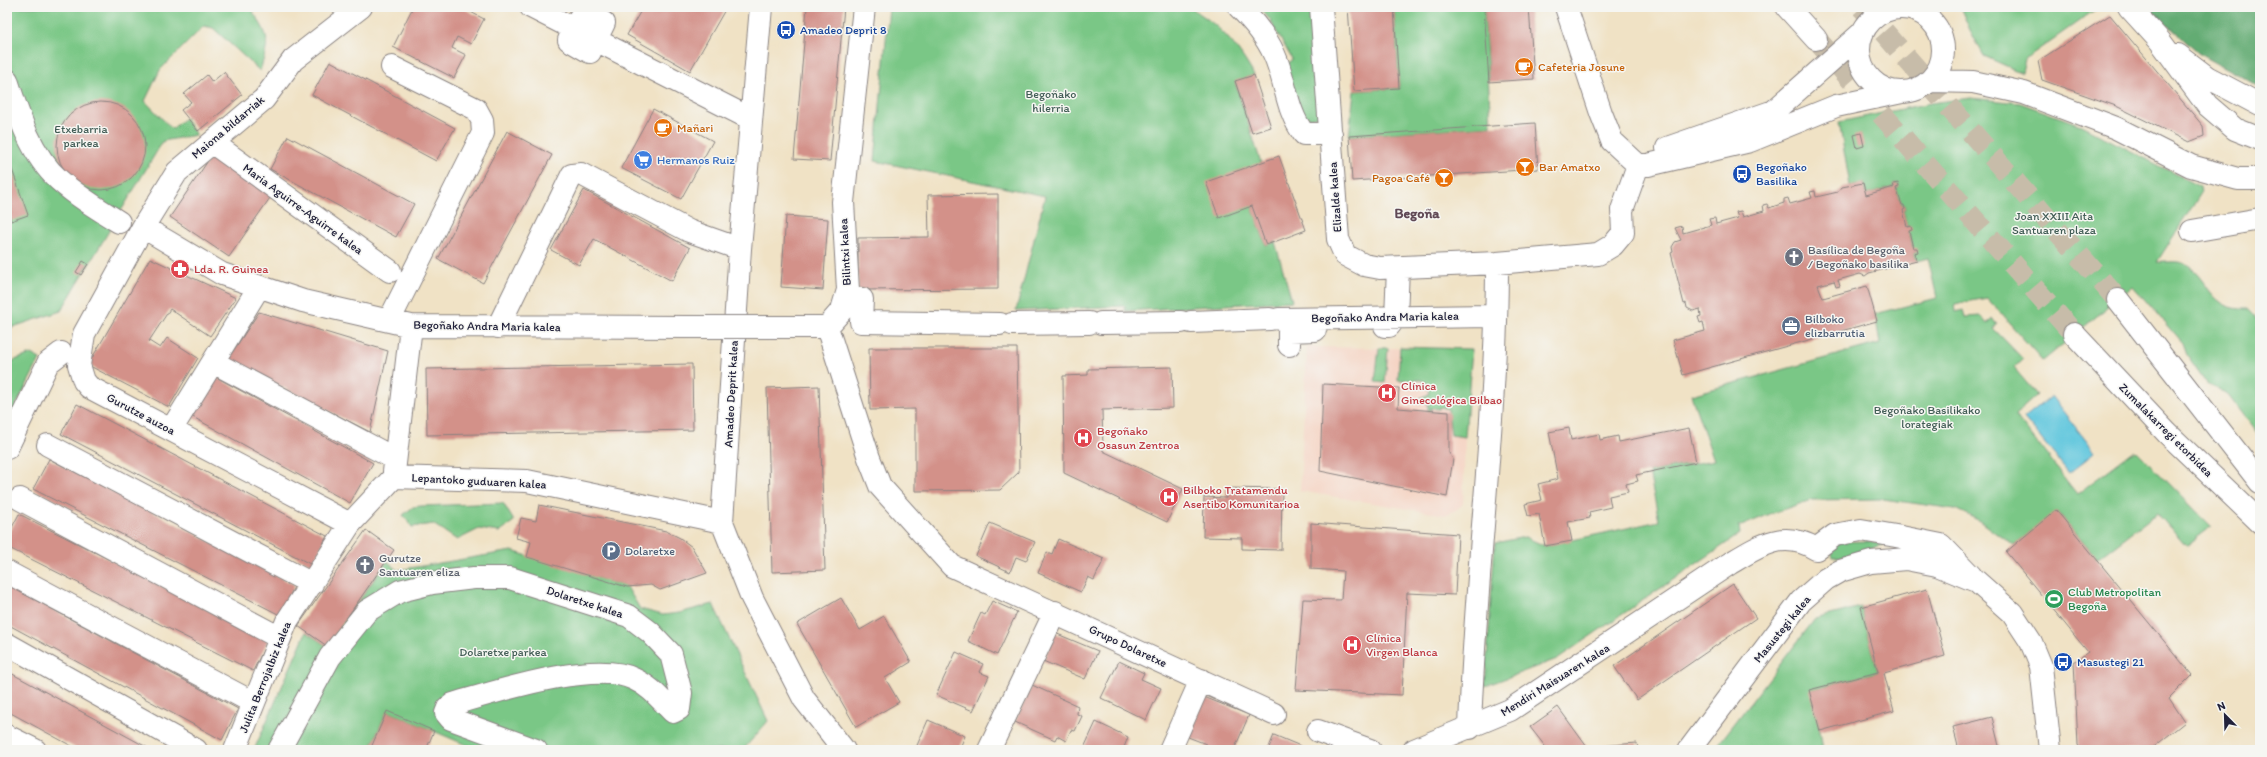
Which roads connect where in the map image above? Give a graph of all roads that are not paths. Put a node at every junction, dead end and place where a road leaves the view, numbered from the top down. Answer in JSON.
{"nodes":[{"id":1,"x":361,"y":7,"type":"edge"},
{"id":2,"x":531,"y":7,"type":"edge"},
{"id":3,"x":761,"y":7,"type":"edge"},
{"id":4,"x":864,"y":7,"type":"edge"},
{"id":5,"x":1239,"y":7,"type":"edge"},
{"id":6,"x":1321,"y":7,"type":"edge"},
{"id":7,"x":1566,"y":7,"type":"edge"},
{"id":8,"x":1787,"y":7,"type":"edge"},
{"id":9,"x":2129,"y":7,"type":"edge"},
{"id":10,"x":1884,"y":10,"type":"edge"},
{"id":11,"x":1862,"y":32,"type":"junction"},
{"id":12,"x":1816,"y":39,"type":"tunnel mouth"},
{"id":13,"x":2160,"y":41,"type":"junction"},
{"id":14,"x":392,"y":67,"type":"dead end"},
{"id":15,"x":2207,"y":77,"type":"junction"},
{"id":16,"x":7,"y":80,"type":"edge"},
{"id":17,"x":1930,"y":81,"type":"junction"},
{"id":18,"x":1902,"y":92,"type":"junction"},
{"id":19,"x":2260,"y":105,"type":"edge"},
{"id":20,"x":751,"y":119,"type":"junction"},
{"id":21,"x":2260,"y":121,"type":"edge"},
{"id":22,"x":1331,"y":134,"type":"junction"},
{"id":23,"x":2260,"y":139,"type":"edge"},
{"id":24,"x":217,"y":146,"type":"dead end"},
{"id":25,"x":1643,"y":165,"type":"junction"},
{"id":26,"x":2260,"y":179,"type":"edge"},
{"id":27,"x":2260,"y":219,"type":"edge"},
{"id":28,"x":119,"y":222,"type":"dead end"},
{"id":29,"x":143,"y":227,"type":"junction"},
{"id":30,"x":2192,"y":231,"type":"dead end"},
{"id":31,"x":740,"y":249,"type":"junction"},
{"id":32,"x":1497,"y":263,"type":"junction"},
{"id":33,"x":1398,"y":268,"type":"junction"},
{"id":34,"x":390,"y":271,"type":"dead end"},
{"id":35,"x":259,"y":287,"type":"junction"},
{"id":36,"x":847,"y":297,"type":"junction"},
{"id":37,"x":2118,"y":300,"type":"tunnel mouth"},
{"id":38,"x":1494,"y":316,"type":"junction"},
{"id":39,"x":1396,"y":317,"type":"junction"},
{"id":40,"x":389,"y":321,"type":"junction"},
{"id":41,"x":411,"y":326,"type":"junction"},
{"id":42,"x":498,"y":327,"type":"junction"},
{"id":43,"x":827,"y":327,"type":"junction"},
{"id":44,"x":2074,"y":334,"type":"tunnel mouth"},
{"id":45,"x":1289,"y":345,"type":"dead end"},
{"id":46,"x":61,"y":353,"type":"dead end"},
{"id":47,"x":213,"y":362,"type":"junction"},
{"id":48,"x":171,"y":430,"type":"junction"},
{"id":49,"x":48,"y":446,"type":"dead end"},
{"id":50,"x":7,"y":448,"type":"edge"},
{"id":51,"x":395,"y":468,"type":"junction"},
{"id":52,"x":2260,"y":482,"type":"edge"},
{"id":53,"x":20,"y":499,"type":"dead end"},
{"id":54,"x":722,"y":522,"type":"junction"},
{"id":55,"x":2260,"y":522,"type":"edge"},
{"id":56,"x":350,"y":524,"type":"junction"},
{"id":57,"x":1816,"y":549,"type":"junction"},
{"id":58,"x":7,"y":572,"type":"edge"},
{"id":59,"x":1826,"y":579,"type":"junction"},
{"id":60,"x":1976,"y":581,"type":"junction"},
{"id":61,"x":312,"y":584,"type":"junction"},
{"id":62,"x":1055,"y":612,"type":"junction"},
{"id":63,"x":280,"y":638,"type":"junction"},
{"id":64,"x":7,"y":644,"type":"edge"},
{"id":65,"x":1201,"y":680,"type":"junction"},
{"id":66,"x":254,"y":703,"type":"junction"},
{"id":67,"x":1274,"y":714,"type":"dead end"},
{"id":68,"x":1470,"y":728,"type":"junction"},
{"id":69,"x":1318,"y":731,"type":"dead end"},
{"id":70,"x":9,"y":737,"type":"edge"},
{"id":71,"x":35,"y":750,"type":"edge"},
{"id":72,"x":196,"y":750,"type":"edge"},
{"id":73,"x":235,"y":750,"type":"edge"},
{"id":74,"x":279,"y":750,"type":"edge"},
{"id":75,"x":536,"y":750,"type":"edge"},
{"id":76,"x":844,"y":750,"type":"edge"},
{"id":77,"x":989,"y":750,"type":"edge"},
{"id":78,"x":1170,"y":750,"type":"edge"},
{"id":79,"x":1370,"y":750,"type":"edge"},
{"id":80,"x":1414,"y":750,"type":"edge"},
{"id":81,"x":1689,"y":750,"type":"edge"},
{"id":82,"x":2050,"y":750,"type":"edge"}],
"edges":[{"from":1,"to":29,"type":"street","name":"Maiona bildarriak"},
{"from":2,"to":20,"type":"street"},
{"from":3,"to":20,"type":"street","name":"Amadeo Deprit kalea"},
{"from":4,"to":36,"type":"street","name":"Bilintxi kalea"},
{"from":5,"to":22,"type":"street"},
{"from":6,"to":22,"type":"street","name":"Elizalde kalea"},
{"from":7,"to":25,"type":"street"},
{"from":8,"to":12,"type":"street"},
{"from":9,"to":13,"type":"street"},
{"from":10,"to":11,"type":"street"},
{"from":10,"to":17,"type":"street"},
{"from":11,"to":18,"type":"street"},
{"from":11,"to":25,"type":"street"},
{"from":13,"to":15,"type":"street"},
{"from":13,"to":23,"type":"street"},
{"from":14,"to":40,"type":"street"},
{"from":15,"to":19,"type":"street"},
{"from":15,"to":21,"type":"street"},
{"from":16,"to":28,"type":"street"},
{"from":17,"to":18,"type":"street"},
{"from":17,"to":26,"type":"street"},
{"from":18,"to":25,"type":"street"},
{"from":20,"to":31,"type":"street","name":"Amadeo Deprit kalea"},
{"from":22,"to":33,"type":"street","name":"Elizalde kalea"},
{"from":24,"to":34,"type":"street","name":"Maria Aguirre-Aguirre kalea"},
{"from":25,"to":32,"type":"street"},
{"from":27,"to":30,"type":"street"},
{"from":29,"to":35,"type":"street","name":"Begoñako Andra Maria kalea"},
{"from":29,"to":48,"type":"street","name":"Gurutze auzoa"},
{"from":31,"to":42,"type":"street"},
{"from":31,"to":54,"type":"street","name":"Amadeo Deprit kalea"},
{"from":32,"to":33,"type":"street","name":"Elizalde kalea"},
{"from":32,"to":38,"type":"street"},
{"from":33,"to":39,"type":"street"},
{"from":35,"to":40,"type":"street","name":"Begoñako Andra Maria kalea"},
{"from":35,"to":47,"type":"street"},
{"from":36,"to":39,"type":"street","name":"Begoñako Andra Maria kalea"},
{"from":36,"to":43,"type":"street","name":"Bilintxi kalea"},
{"from":37,"to":52,"type":"street"},
{"from":38,"to":39,"type":"street","name":"Begoñako Andra Maria kalea"},
{"from":38,"to":68,"type":"street"},
{"from":39,"to":45,"type":"street"},
{"from":40,"to":41,"type":"street","name":"Begoñako Andra Maria kalea"},
{"from":41,"to":42,"type":"street","name":"Begoñako Andra Maria kalea"},
{"from":41,"to":51,"type":"street"},
{"from":42,"to":43,"type":"street","name":"Begoñako Andra Maria kalea","bridge":true},
{"from":43,"to":62,"type":"street","name":"Grupo Dolaretxe"},
{"from":44,"to":55,"type":"street","name":"Zumalakarregi etorbidea"},
{"from":46,"to":50,"type":"street"},
{"from":47,"to":48,"type":"street"},
{"from":47,"to":51,"type":"street"},
{"from":48,"to":56,"type":"street","name":"Gurutze auzoa"},
{"from":49,"to":61,"type":"street"},
{"from":51,"to":54,"type":"street","name":"Lepantoko guduaren kalea"},
{"from":51,"to":56,"type":"street","name":"Lepantoko guduaren kalea"},
{"from":53,"to":63,"type":"street"},
{"from":54,"to":76,"type":"street","name":"Amadeo Deprit kalea"},
{"from":56,"to":61,"type":"street","name":"Julita Berrojalbiz kalea"},
{"from":57,"to":59,"type":"street"},
{"from":57,"to":60,"type":"street"},
{"from":57,"to":68,"type":"street","name":"Mendiri Maisuaren kalea"},
{"from":58,"to":66,"type":"street"},
{"from":59,"to":60,"type":"street","name":"Masustegi kalea"},
{"from":59,"to":81,"type":"street","name":"Masustegi kalea"},
{"from":60,"to":82,"type":"street","name":"Masustegi kalea"},
{"from":61,"to":63,"type":"street","name":"Julita Berrojalbiz kalea"},
{"from":62,"to":65,"type":"street","name":"Grupo Dolaretxe"},
{"from":62,"to":77,"type":"street"},
{"from":63,"to":66,"type":"street","name":"Julita Berrojalbiz kalea"},
{"from":64,"to":72,"type":"street"},
{"from":65,"to":67,"type":"street","name":"Grupo Dolaretxe"},
{"from":65,"to":78,"type":"street"},
{"from":66,"to":73,"type":"street","name":"Julita Berrojalbiz kalea"},
{"from":68,"to":80,"type":"street","name":"Mendiri Maisuaren kalea"},
{"from":69,"to":79,"type":"street"},
{"from":70,"to":71,"type":"street"},
{"from":74,"to":75,"type":"street","name":"Dolaretxe kalea"}]}
